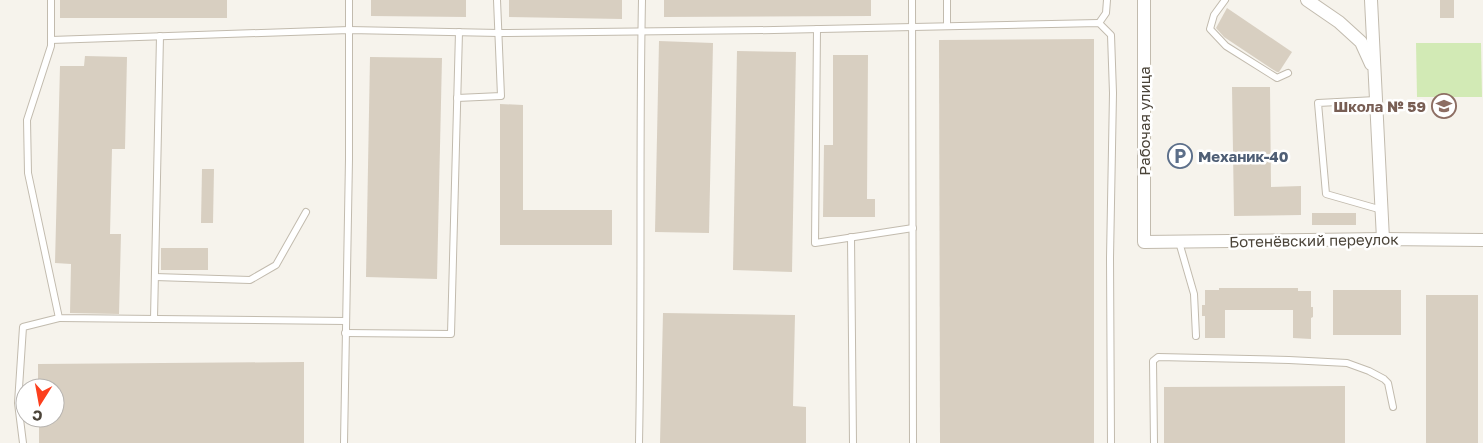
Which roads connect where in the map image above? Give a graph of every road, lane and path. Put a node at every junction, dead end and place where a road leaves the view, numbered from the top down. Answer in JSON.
{"nodes":[{"id":1,"x":50,"y":0,"type":"edge"},
{"id":2,"x":349,"y":0,"type":"edge"},
{"id":3,"x":497,"y":0,"type":"edge"},
{"id":4,"x":642,"y":0,"type":"edge"},
{"id":5,"x":912,"y":0,"type":"edge"},
{"id":6,"x":947,"y":0,"type":"edge"},
{"id":7,"x":1107,"y":0,"type":"edge"},
{"id":8,"x":1144,"y":0,"type":"edge"},
{"id":9,"x":1225,"y":0,"type":"edge"},
{"id":10,"x":1307,"y":0,"type":"edge"},
{"id":11,"x":1371,"y":0,"type":"edge"},
{"id":12,"x":1099,"y":23,"type":"junction"},
{"id":13,"x":912,"y":26,"type":"junction"},
{"id":14,"x":947,"y":26,"type":"junction"},
{"id":15,"x":817,"y":29,"type":"junction"},
{"id":16,"x":349,"y":30,"type":"junction"},
{"id":17,"x":642,"y":30,"type":"junction"},
{"id":18,"x":459,"y":32,"type":"junction"},
{"id":19,"x":498,"y":33,"type":"junction"},
{"id":20,"x":160,"y":36,"type":"junction"},
{"id":21,"x":51,"y":40,"type":"junction"},
{"id":22,"x":1374,"y":70,"type":"junction"},
{"id":23,"x":1288,"y":74,"type":"dead end"},
{"id":24,"x":457,"y":98,"type":"junction"},
{"id":25,"x":1376,"y":100,"type":"junction"},
{"id":26,"x":1382,"y":210,"type":"junction"},
{"id":27,"x":306,"y":212,"type":"dead end"},
{"id":28,"x":913,"y":228,"type":"junction"},
{"id":29,"x":851,"y":237,"type":"junction"},
{"id":30,"x":1383,"y":239,"type":"junction"},
{"id":31,"x":1483,"y":240,"type":"edge"},
{"id":32,"x":1144,"y":242,"type":"joint"},
{"id":33,"x":1179,"y":242,"type":"junction"},
{"id":34,"x":155,"y":277,"type":"junction"},
{"id":35,"x":59,"y":318,"type":"junction"},
{"id":36,"x":154,"y":319,"type":"junction"},
{"id":37,"x":346,"y":321,"type":"junction"},
{"id":38,"x":345,"y":333,"type":"junction"},
{"id":39,"x":1196,"y":336,"type":"dead end"},
{"id":40,"x":1393,"y":407,"type":"dead end"},
{"id":41,"x":23,"y":443,"type":"edge"},
{"id":42,"x":344,"y":443,"type":"edge"},
{"id":43,"x":640,"y":443,"type":"edge"},
{"id":44,"x":853,"y":443,"type":"edge"},
{"id":45,"x":913,"y":443,"type":"edge"},
{"id":46,"x":1111,"y":443,"type":"edge"},
{"id":47,"x":1154,"y":443,"type":"edge"}],
"edges":[{"from":1,"to":21,"type":"lane"},
{"from":2,"to":16,"type":"lane"},
{"from":3,"to":19,"type":"lane"},
{"from":4,"to":17,"type":"lane"},
{"from":5,"to":13,"type":"lane"},
{"from":6,"to":14,"type":"lane"},
{"from":7,"to":12,"type":"lane"},
{"from":8,"to":32,"type":"street","name":"Рабочая улица"},
{"from":9,"to":23,"type":"lane"},
{"from":10,"to":22,"type":"street"},
{"from":11,"to":22,"type":"street"},
{"from":12,"to":14,"type":"lane"},
{"from":12,"to":46,"type":"lane"},
{"from":13,"to":14,"type":"lane"},
{"from":13,"to":15,"type":"lane"},
{"from":13,"to":28,"type":"lane"},
{"from":15,"to":17,"type":"lane"},
{"from":15,"to":29,"type":"lane"},
{"from":16,"to":18,"type":"lane"},
{"from":16,"to":20,"type":"lane"},
{"from":16,"to":37,"type":"lane"},
{"from":17,"to":19,"type":"lane"},
{"from":17,"to":43,"type":"lane"},
{"from":18,"to":19,"type":"lane"},
{"from":18,"to":24,"type":"lane"},
{"from":19,"to":24,"type":"lane"},
{"from":20,"to":21,"type":"lane"},
{"from":20,"to":34,"type":"lane"},
{"from":21,"to":35,"type":"lane"},
{"from":22,"to":25,"type":"street"},
{"from":24,"to":38,"type":"lane"},
{"from":25,"to":26,"type":"street"},
{"from":25,"to":26,"type":"lane"},
{"from":26,"to":30,"type":"street"},
{"from":27,"to":34,"type":"lane"},
{"from":28,"to":29,"type":"lane"},
{"from":28,"to":45,"type":"lane"},
{"from":29,"to":44,"type":"lane"},
{"from":30,"to":31,"type":"street","name":"Ботенёвский переулок"},
{"from":30,"to":33,"type":"street","name":"Ботенёвский переулок"},
{"from":32,"to":33,"type":"street","name":"Ботенёвский переулок"},
{"from":33,"to":39,"type":"lane"},
{"from":34,"to":36,"type":"lane"},
{"from":35,"to":36,"type":"lane"},
{"from":35,"to":41,"type":"lane"},
{"from":36,"to":37,"type":"lane"},
{"from":37,"to":38,"type":"lane"},
{"from":38,"to":42,"type":"lane"},
{"from":40,"to":47,"type":"lane"}]}
